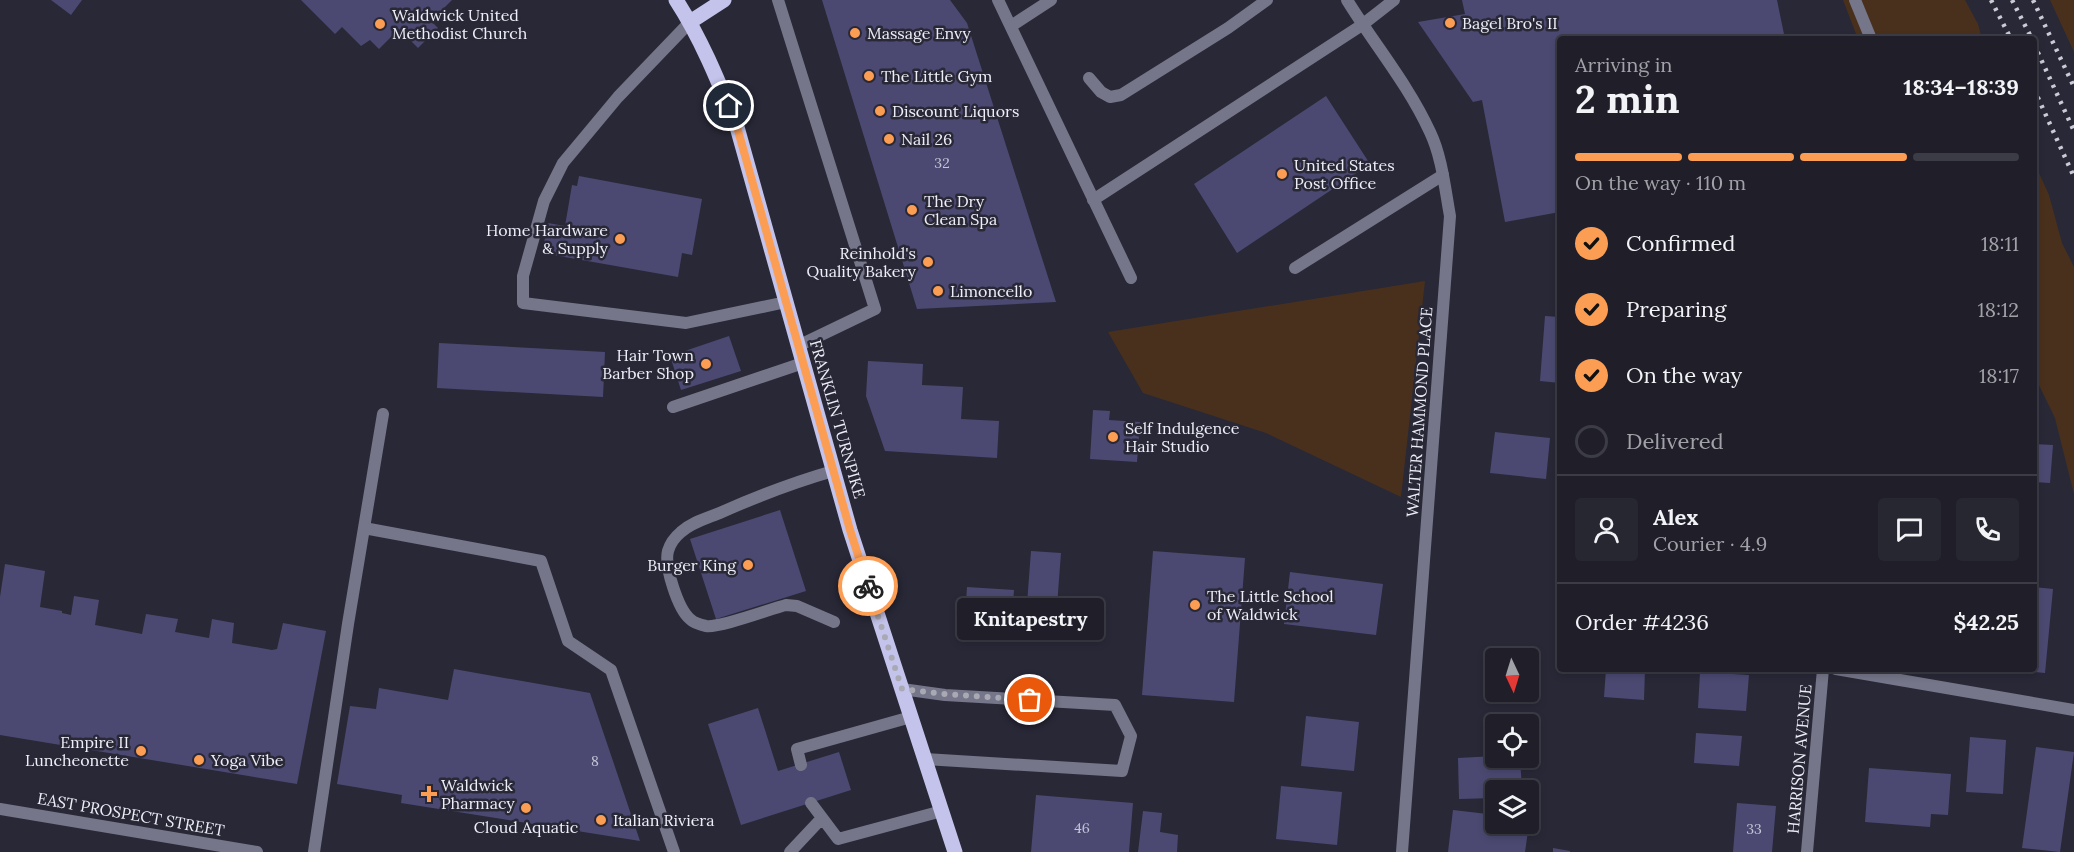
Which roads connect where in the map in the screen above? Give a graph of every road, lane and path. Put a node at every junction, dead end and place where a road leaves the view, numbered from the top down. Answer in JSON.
{"nodes":[{"id":1,"x":676,"y":0,"type":"edge"},
{"id":2,"x":724,"y":0,"type":"edge"},
{"id":3,"x":778,"y":0,"type":"edge"},
{"id":4,"x":998,"y":0,"type":"edge"},
{"id":5,"x":1051,"y":0,"type":"edge"},
{"id":6,"x":1267,"y":0,"type":"edge"},
{"id":7,"x":1347,"y":0,"type":"edge"},
{"id":8,"x":1394,"y":0,"type":"edge"},
{"id":9,"x":1855,"y":0,"type":"edge"},
{"id":10,"x":690,"y":22,"type":"junction"},
{"id":11,"x":1362,"y":25,"type":"junction"},
{"id":12,"x":1011,"y":26,"type":"junction"},
{"id":13,"x":1869,"y":36,"type":"edge"},
{"id":14,"x":1089,"y":78,"type":"dead end"},
{"id":15,"x":1443,"y":175,"type":"junction"},
{"id":16,"x":1093,"y":200,"type":"junction"},
{"id":17,"x":1295,"y":268,"type":"dead end"},
{"id":18,"x":1131,"y":278,"type":"dead end"},
{"id":19,"x":786,"y":302,"type":"junction"},
{"id":20,"x":798,"y":346,"type":"junction"},
{"id":21,"x":803,"y":363,"type":"junction"},
{"id":22,"x":674,"y":407,"type":"dead end"},
{"id":23,"x":383,"y":414,"type":"dead end"},
{"id":24,"x":833,"y":471,"type":"junction"},
{"id":25,"x":364,"y":528,"type":"junction"},
{"id":26,"x":834,"y":622,"type":"dead end"},
{"id":27,"x":1823,"y":672,"type":"edge"},
{"id":28,"x":1853,"y":672,"type":"edge"},
{"id":29,"x":902,"y":689,"type":"junction"},
{"id":30,"x":2074,"y":710,"type":"edge"},
{"id":31,"x":911,"y":717,"type":"junction"},
{"id":32,"x":925,"y":759,"type":"junction"},
{"id":33,"x":801,"y":765,"type":"dead end"},
{"id":34,"x":811,"y":803,"type":"dead end"},
{"id":35,"x":0,"y":809,"type":"edge"},
{"id":36,"x":942,"y":811,"type":"junction"},
{"id":37,"x":822,"y":818,"type":"junction"},
{"id":38,"x":952,"y":850,"type":"edge"},
{"id":39,"x":257,"y":852,"type":"edge"},
{"id":40,"x":314,"y":852,"type":"edge"},
{"id":41,"x":674,"y":852,"type":"edge"},
{"id":42,"x":790,"y":852,"type":"edge"},
{"id":43,"x":1402,"y":852,"type":"edge"},
{"id":44,"x":1807,"y":852,"type":"edge"}],
"edges":[{"from":1,"to":10,"type":"main road","name":"FRANKLIN TURNPIKE"},
{"from":2,"to":10,"type":"main road"},
{"from":3,"to":20,"type":"street"},
{"from":4,"to":12,"type":"street"},
{"from":5,"to":12,"type":"street"},
{"from":6,"to":14,"type":"street"},
{"from":7,"to":11,"type":"street","name":"WALTER HAMMOND PLACE"},
{"from":8,"to":11,"type":"street"},
{"from":9,"to":13,"type":"street"},
{"from":10,"to":19,"type":"main road","name":"FRANKLIN TURNPIKE"},
{"from":10,"to":19,"type":"street"},
{"from":11,"to":15,"type":"street","name":"WALTER HAMMOND PLACE"},
{"from":11,"to":16,"type":"street"},
{"from":12,"to":16,"type":"street"},
{"from":15,"to":17,"type":"street"},
{"from":15,"to":43,"type":"street","name":"WALTER HAMMOND PLACE"},
{"from":16,"to":18,"type":"street"},
{"from":19,"to":20,"type":"main road","name":"FRANKLIN TURNPIKE"},
{"from":20,"to":21,"type":"main road","name":"FRANKLIN TURNPIKE"},
{"from":21,"to":22,"type":"street"},
{"from":21,"to":24,"type":"main road","name":"FRANKLIN TURNPIKE"},
{"from":23,"to":25,"type":"street"},
{"from":24,"to":26,"type":"street"},
{"from":24,"to":29,"type":"main road","name":"FRANKLIN TURNPIKE"},
{"from":25,"to":40,"type":"street"},
{"from":25,"to":41,"type":"street"},
{"from":27,"to":44,"type":"street","name":"HARRISON AVENUE"},
{"from":28,"to":30,"type":"street"},
{"from":29,"to":31,"type":"main road","name":"FRANKLIN TURNPIKE"},
{"from":29,"to":32,"type":"street"},
{"from":31,"to":32,"type":"main road","name":"FRANKLIN TURNPIKE"},
{"from":31,"to":33,"type":"street"},
{"from":32,"to":36,"type":"main road","name":"FRANKLIN TURNPIKE"},
{"from":34,"to":37,"type":"street"},
{"from":35,"to":39,"type":"street","name":"EAST PROSPECT STREET"},
{"from":36,"to":37,"type":"street"},
{"from":36,"to":38,"type":"main road","name":"FRANKLIN TURNPIKE"},
{"from":37,"to":42,"type":"street"}]}
